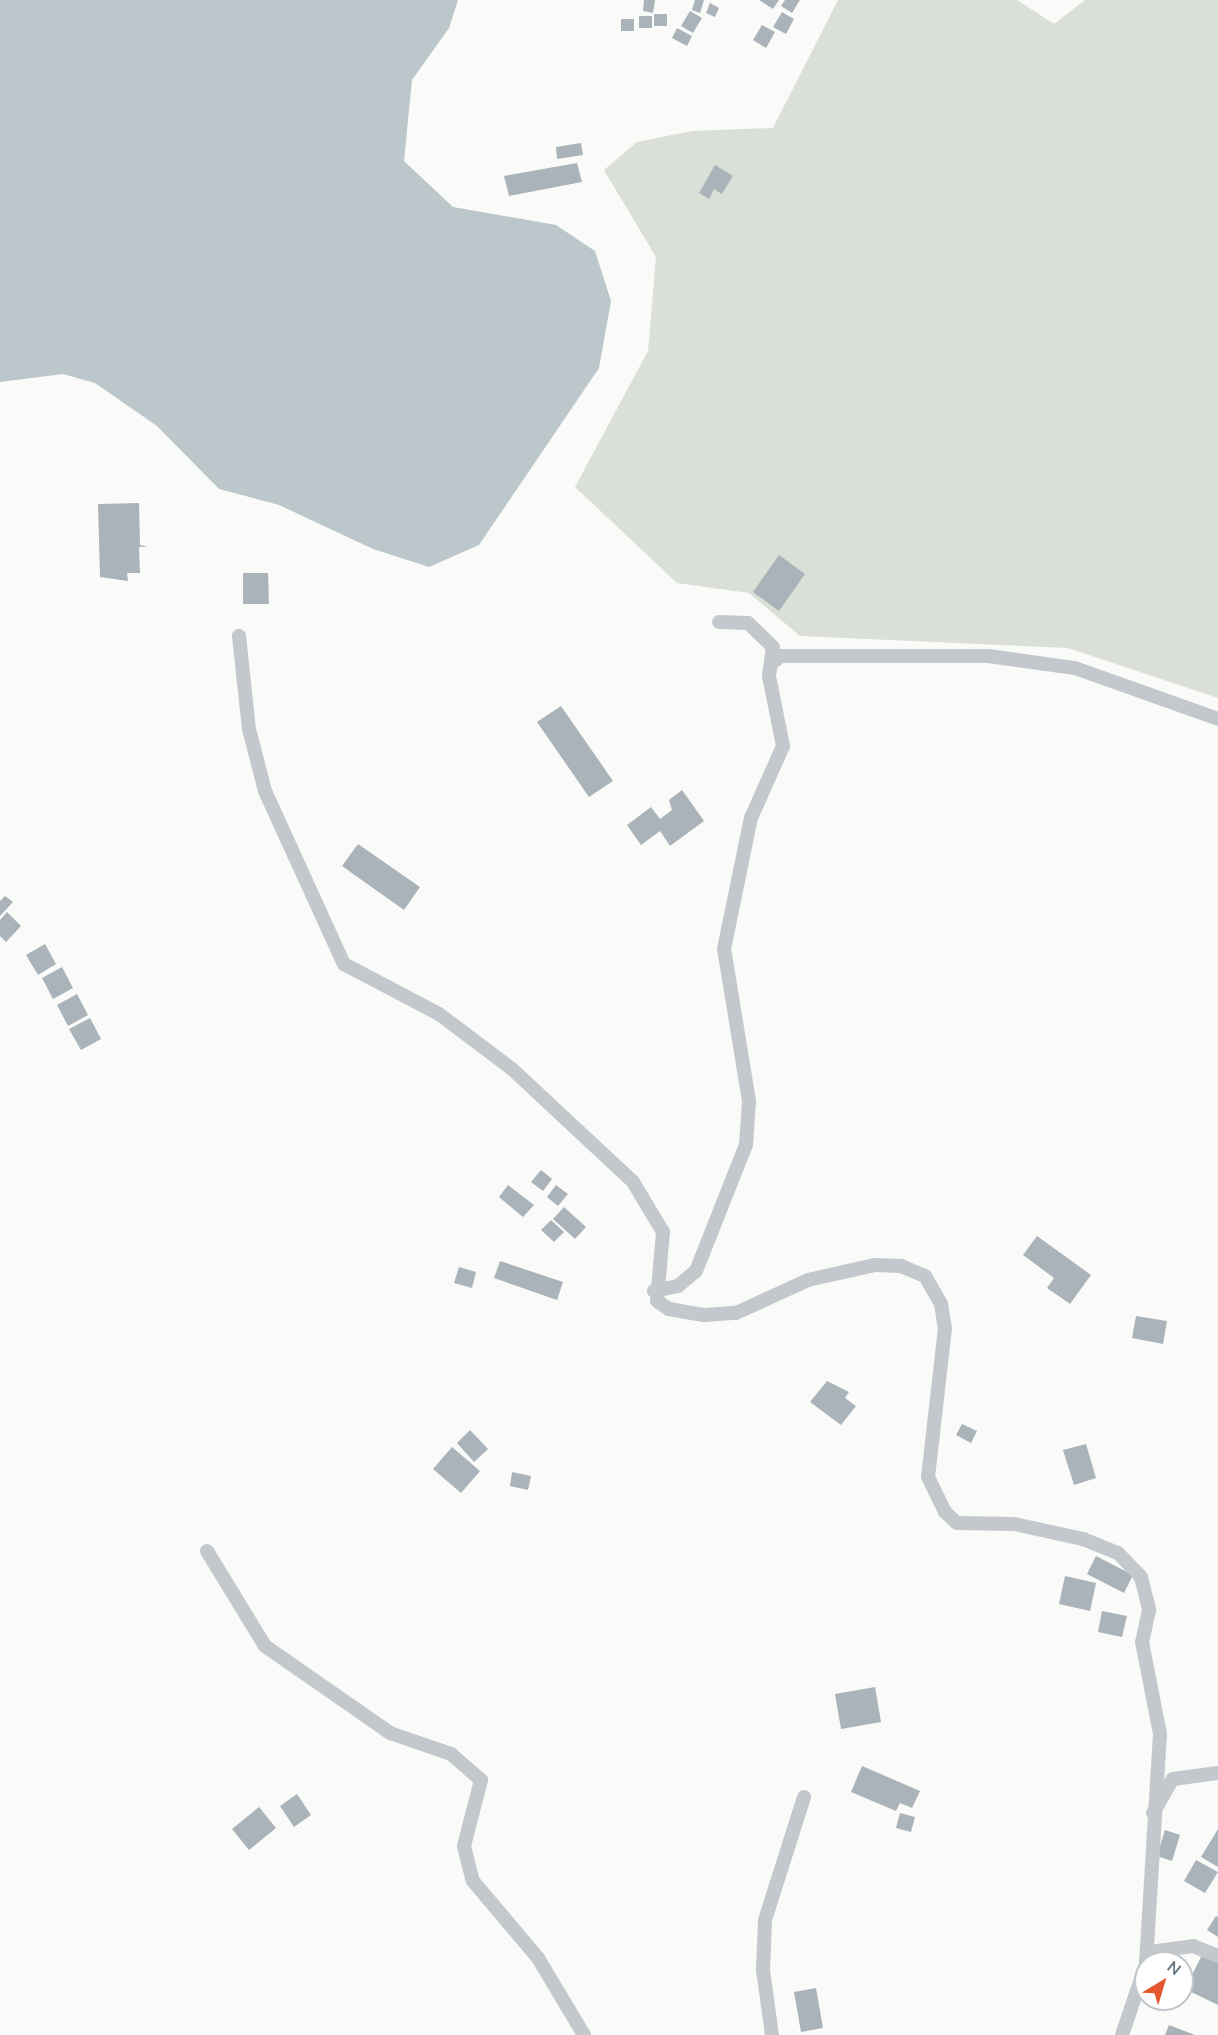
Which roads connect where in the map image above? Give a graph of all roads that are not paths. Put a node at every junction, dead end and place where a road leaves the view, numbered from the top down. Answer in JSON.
{"nodes":[{"id":1,"x":718,"y":622,"type":"dead end"},
{"id":2,"x":239,"y":636,"type":"dead end"},
{"id":3,"x":772,"y":663,"type":"junction"},
{"id":4,"x":1218,"y":719,"type":"edge"},
{"id":5,"x":654,"y":1292,"type":"junction"},
{"id":6,"x":207,"y":1551,"type":"dead end"},
{"id":7,"x":1218,"y":1773,"type":"edge"},
{"id":8,"x":804,"y":1797,"type":"dead end"},
{"id":9,"x":1151,"y":1818,"type":"junction"},
{"id":10,"x":1147,"y":1951,"type":"edge"},
{"id":11,"x":1177,"y":1951,"type":"edge"},
{"id":12,"x":1218,"y":1956,"type":"edge"},
{"id":13,"x":1134,"y":1999,"type":"edge"},
{"id":14,"x":584,"y":2035,"type":"edge"},
{"id":15,"x":772,"y":2035,"type":"edge"},
{"id":16,"x":1122,"y":2035,"type":"edge"}],
"edges":[{"from":1,"to":3,"type":"street"},
{"from":2,"to":5,"type":"street"},
{"from":3,"to":4,"type":"street"},
{"from":3,"to":5,"type":"street"},
{"from":5,"to":9,"type":"street"},
{"from":6,"to":14,"type":"street"},
{"from":7,"to":9,"type":"street"},
{"from":8,"to":15,"type":"street"},
{"from":9,"to":10,"type":"street"},
{"from":11,"to":12,"type":"street"},
{"from":13,"to":16,"type":"street"}]}
